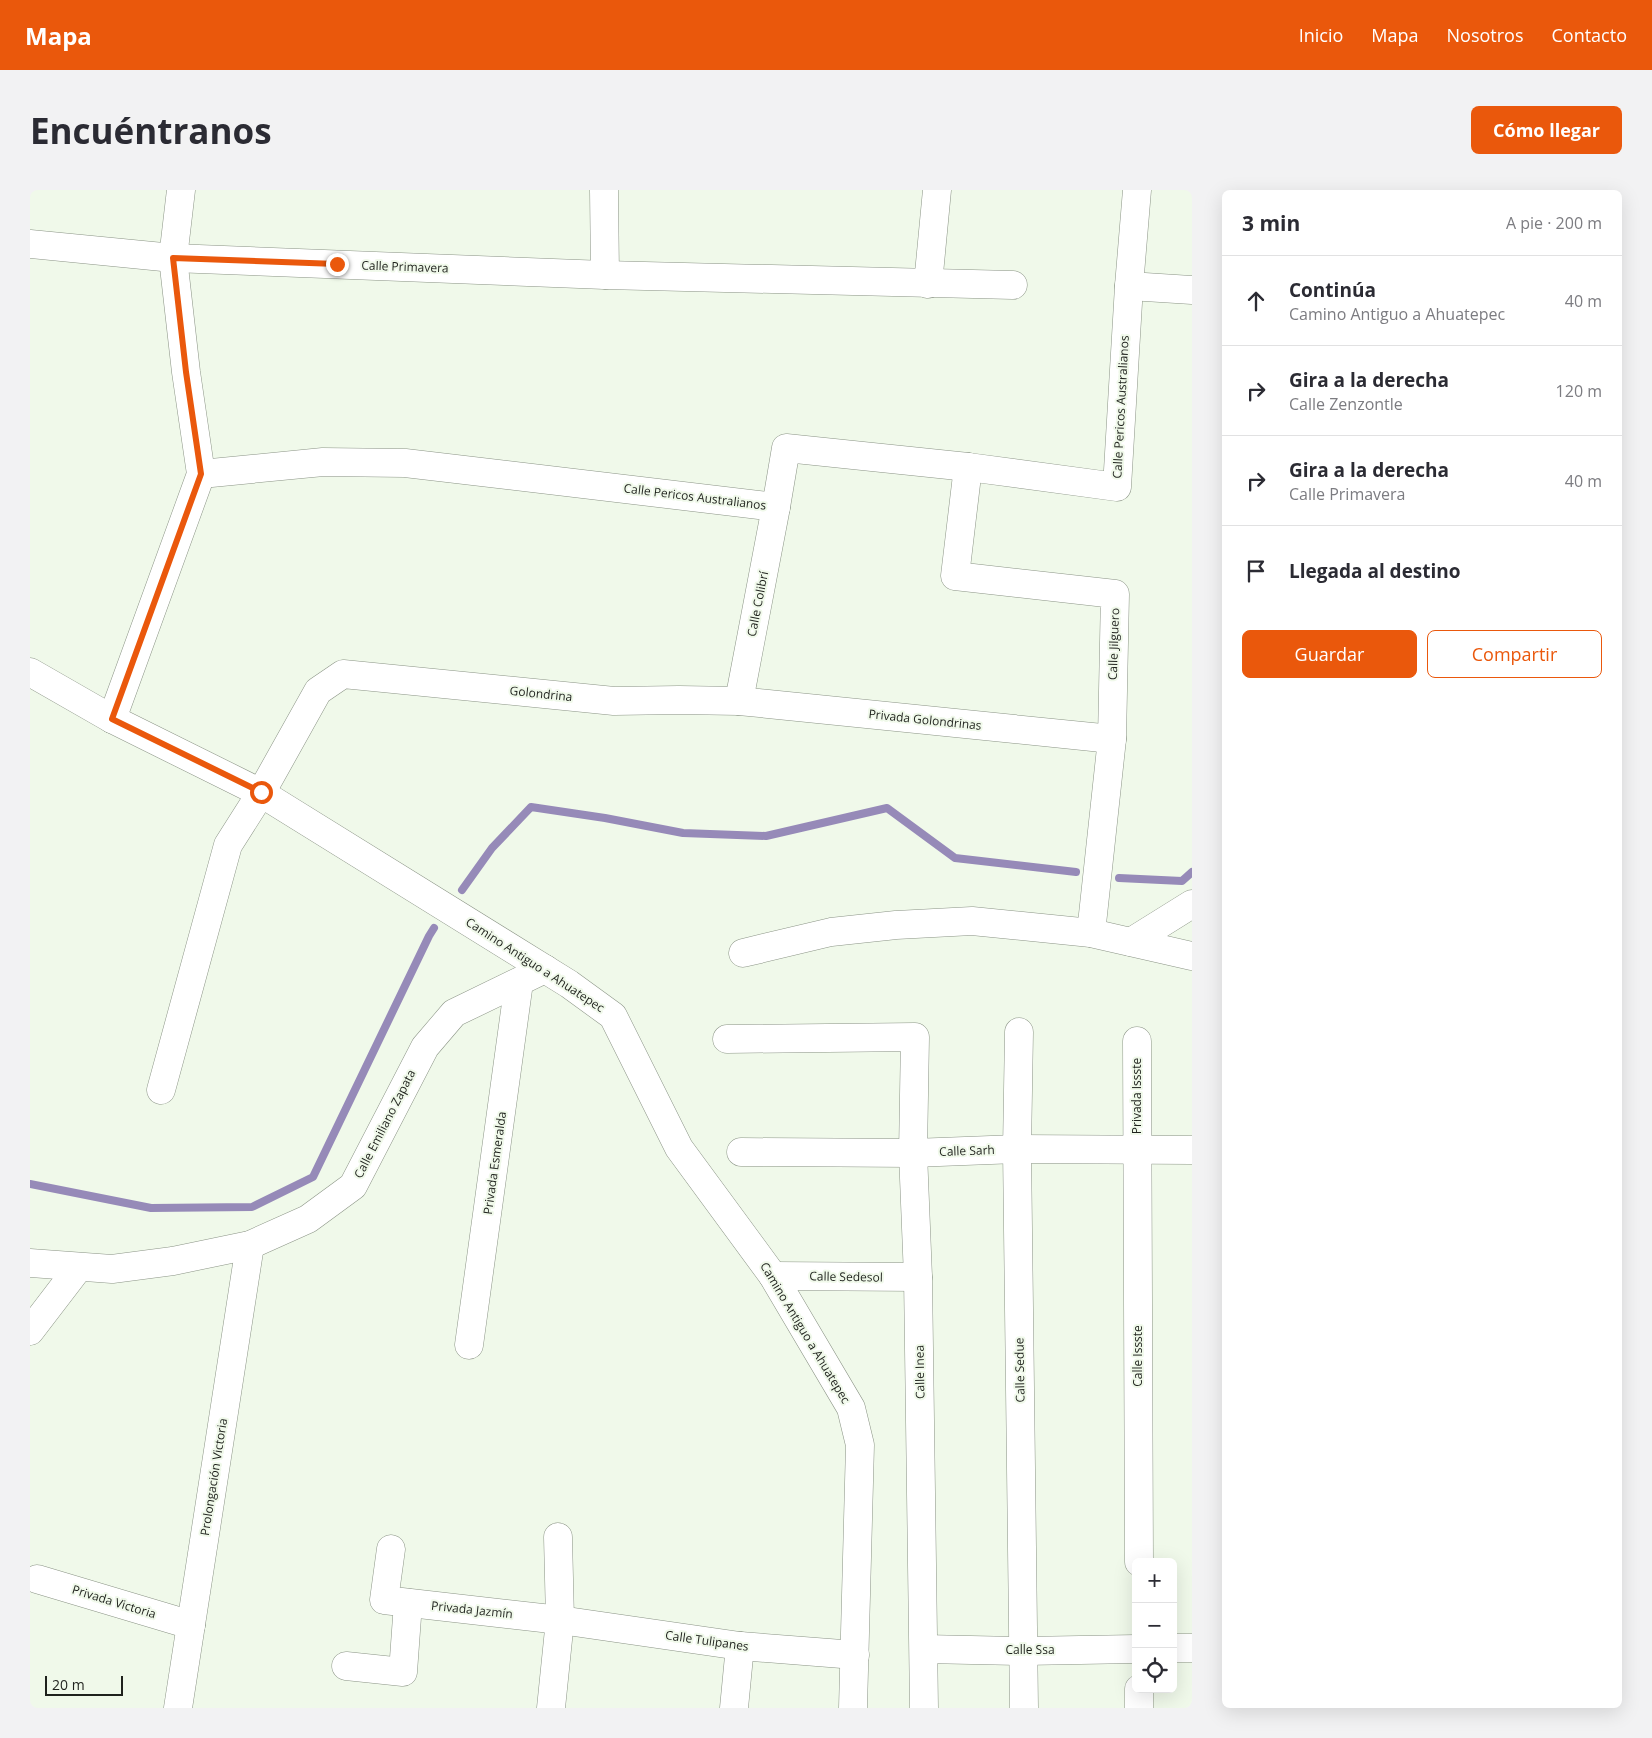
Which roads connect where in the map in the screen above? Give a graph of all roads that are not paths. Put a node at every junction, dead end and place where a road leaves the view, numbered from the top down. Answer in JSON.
{"nodes":[{"id":1,"x":181,"y":190,"type":"edge"},
{"id":2,"x":604,"y":190,"type":"edge"},
{"id":3,"x":937,"y":190,"type":"edge"},
{"id":4,"x":1137,"y":190,"type":"edge"},
{"id":5,"x":30,"y":244,"type":"edge"},
{"id":6,"x":173,"y":258,"type":"junction"},
{"id":7,"x":605,"y":275,"type":"junction"},
{"id":8,"x":928,"y":284,"type":"junction"},
{"id":9,"x":1013,"y":285,"type":"dead end"},
{"id":10,"x":1129,"y":286,"type":"junction"},
{"id":11,"x":1192,"y":290,"type":"edge"},
{"id":12,"x":968,"y":467,"type":"junction"},
{"id":13,"x":201,"y":474,"type":"junction"},
{"id":14,"x":776,"y":507,"type":"junction"},
{"id":15,"x":30,"y":672,"type":"edge"},
{"id":16,"x":739,"y":701,"type":"junction"},
{"id":17,"x":112,"y":719,"type":"junction"},
{"id":18,"x":1112,"y":739,"type":"junction"},
{"id":19,"x":261,"y":792,"type":"junction"},
{"id":20,"x":1192,"y":904,"type":"edge"},
{"id":21,"x":1091,"y":933,"type":"junction"},
{"id":22,"x":1131,"y":942,"type":"junction"},
{"id":23,"x":743,"y":953,"type":"dead end"},
{"id":24,"x":1192,"y":956,"type":"edge"},
{"id":25,"x":545,"y":969,"type":"junction"},
{"id":26,"x":519,"y":982,"type":"junction"},
{"id":27,"x":1019,"y":1032,"type":"dead end"},
{"id":28,"x":727,"y":1039,"type":"dead end"},
{"id":29,"x":1137,"y":1041,"type":"dead end"},
{"id":30,"x":162,"y":1090,"type":"dead end"},
{"id":31,"x":1017,"y":1149,"type":"junction"},
{"id":32,"x":1138,"y":1150,"type":"junction"},
{"id":33,"x":1192,"y":1150,"type":"edge"},
{"id":34,"x":741,"y":1152,"type":"dead end"},
{"id":35,"x":913,"y":1152,"type":"junction"},
{"id":36,"x":250,"y":1245,"type":"junction"},
{"id":37,"x":30,"y":1263,"type":"edge"},
{"id":38,"x":79,"y":1267,"type":"junction"},
{"id":39,"x":773,"y":1276,"type":"junction"},
{"id":40,"x":918,"y":1278,"type":"junction"},
{"id":41,"x":30,"y":1332,"type":"edge"},
{"id":42,"x":469,"y":1345,"type":"dead end"},
{"id":43,"x":558,"y":1537,"type":"dead end"},
{"id":44,"x":391,"y":1549,"type":"dead end"},
{"id":45,"x":1139,"y":1558,"type":"edge"},
{"id":46,"x":37,"y":1579,"type":"dead end"},
{"id":47,"x":396,"y":1602,"type":"junction"},
{"id":48,"x":560,"y":1620,"type":"junction"},
{"id":49,"x":191,"y":1625,"type":"junction"},
{"id":50,"x":740,"y":1646,"type":"junction"},
{"id":51,"x":1177,"y":1648,"type":"edge"},
{"id":52,"x":1192,"y":1648,"type":"edge"},
{"id":53,"x":924,"y":1649,"type":"junction"},
{"id":54,"x":1132,"y":1649,"type":"edge"},
{"id":55,"x":1024,"y":1651,"type":"junction"},
{"id":56,"x":854,"y":1655,"type":"junction"},
{"id":57,"x":346,"y":1666,"type":"dead end"},
{"id":58,"x":1139,"y":1693,"type":"edge"},
{"id":59,"x":178,"y":1708,"type":"edge"},
{"id":60,"x":551,"y":1708,"type":"edge"},
{"id":61,"x":734,"y":1708,"type":"edge"},
{"id":62,"x":853,"y":1708,"type":"edge"},
{"id":63,"x":924,"y":1708,"type":"edge"},
{"id":64,"x":1024,"y":1708,"type":"edge"},
{"id":65,"x":1139,"y":1708,"type":"edge"}],
"edges":[{"from":1,"to":6,"type":"street"},
{"from":2,"to":7,"type":"street"},
{"from":3,"to":8,"type":"street"},
{"from":4,"to":10,"type":"street"},
{"from":5,"to":6,"type":"street","name":"Calle Primavera"},
{"from":6,"to":7,"type":"street","name":"Calle Primavera"},
{"from":6,"to":13,"type":"street"},
{"from":7,"to":8,"type":"street","name":"Calle Primavera"},
{"from":8,"to":9,"type":"street","name":"Calle Primavera"},
{"from":10,"to":11,"type":"street"},
{"from":10,"to":12,"type":"street","name":"Calle Pericos Australianos"},
{"from":12,"to":14,"type":"street","name":"Calle Pericos Australianos"},
{"from":12,"to":18,"type":"street","name":"Calle Jilguero"},
{"from":13,"to":14,"type":"street","name":"Calle Pericos Australianos"},
{"from":13,"to":17,"type":"street"},
{"from":14,"to":16,"type":"street","name":"Calle Colibrí"},
{"from":15,"to":17,"type":"street","name":"Camino Antiguo a Ahuatepec"},
{"from":16,"to":18,"type":"street","name":"Privada Golondrinas"},
{"from":16,"to":19,"type":"street","name":"Golondrina"},
{"from":17,"to":19,"type":"street","name":"Camino Antiguo a Ahuatepec"},
{"from":18,"to":21,"type":"street","name":"Calle Jilguero"},
{"from":19,"to":25,"type":"street","name":"Camino Antiguo a Ahuatepec"},
{"from":19,"to":30,"type":"street"},
{"from":20,"to":22,"type":"street"},
{"from":21,"to":22,"type":"street"},
{"from":21,"to":23,"type":"street"},
{"from":22,"to":24,"type":"street"},
{"from":25,"to":26,"type":"street","name":"Calle Emiliano Zapata"},
{"from":25,"to":39,"type":"street","name":"Camino Antiguo a Ahuatepec"},
{"from":26,"to":36,"type":"street","name":"Calle Emiliano Zapata"},
{"from":26,"to":42,"type":"street","name":"Privada Esmeralda"},
{"from":27,"to":31,"type":"street","name":"Calle Sedue"},
{"from":28,"to":35,"type":"street","name":"Calle Inea"},
{"from":29,"to":32,"type":"street","name":"Privada Issste"},
{"from":31,"to":32,"type":"street","name":"Calle Sarh"},
{"from":31,"to":35,"type":"street","name":"Calle Sarh"},
{"from":31,"to":55,"type":"street","name":"Calle Sedue"},
{"from":32,"to":33,"type":"street","name":"Calle Sarh"},
{"from":32,"to":45,"type":"street","name":"Calle Issste"},
{"from":34,"to":35,"type":"street","name":"Calle Sarh"},
{"from":35,"to":40,"type":"street","name":"Calle Inea"},
{"from":36,"to":38,"type":"street","name":"Calle Emiliano Zapata"},
{"from":36,"to":49,"type":"street","name":"Prolongación Victoria"},
{"from":37,"to":38,"type":"street","name":"Calle Emiliano Zapata"},
{"from":38,"to":41,"type":"street"},
{"from":39,"to":40,"type":"street","name":"Calle Sedesol"},
{"from":39,"to":56,"type":"street","name":"Camino Antiguo a Ahuatepec"},
{"from":40,"to":53,"type":"street","name":"Calle Inea"},
{"from":43,"to":48,"type":"street"},
{"from":44,"to":47,"type":"street"},
{"from":46,"to":49,"type":"street","name":"Privada Victoria"},
{"from":47,"to":48,"type":"street","name":"Privada Jazmín"},
{"from":47,"to":57,"type":"street"},
{"from":48,"to":50,"type":"street","name":"Calle Tulipanes"},
{"from":48,"to":60,"type":"street"},
{"from":49,"to":59,"type":"street","name":"Prolongación Victoria"},
{"from":50,"to":56,"type":"street","name":"Calle Tulipanes"},
{"from":50,"to":61,"type":"street"},
{"from":51,"to":52,"type":"street"},
{"from":53,"to":55,"type":"street","name":"Calle Ssa"},
{"from":53,"to":63,"type":"street","name":"Calle Inea"},
{"from":54,"to":55,"type":"street","name":"Calle Ssa"},
{"from":55,"to":64,"type":"street","name":"Calle Sedue"},
{"from":56,"to":62,"type":"street","name":"Camino Antiguo a Ahuatepec"},
{"from":58,"to":65,"type":"street"}]}
